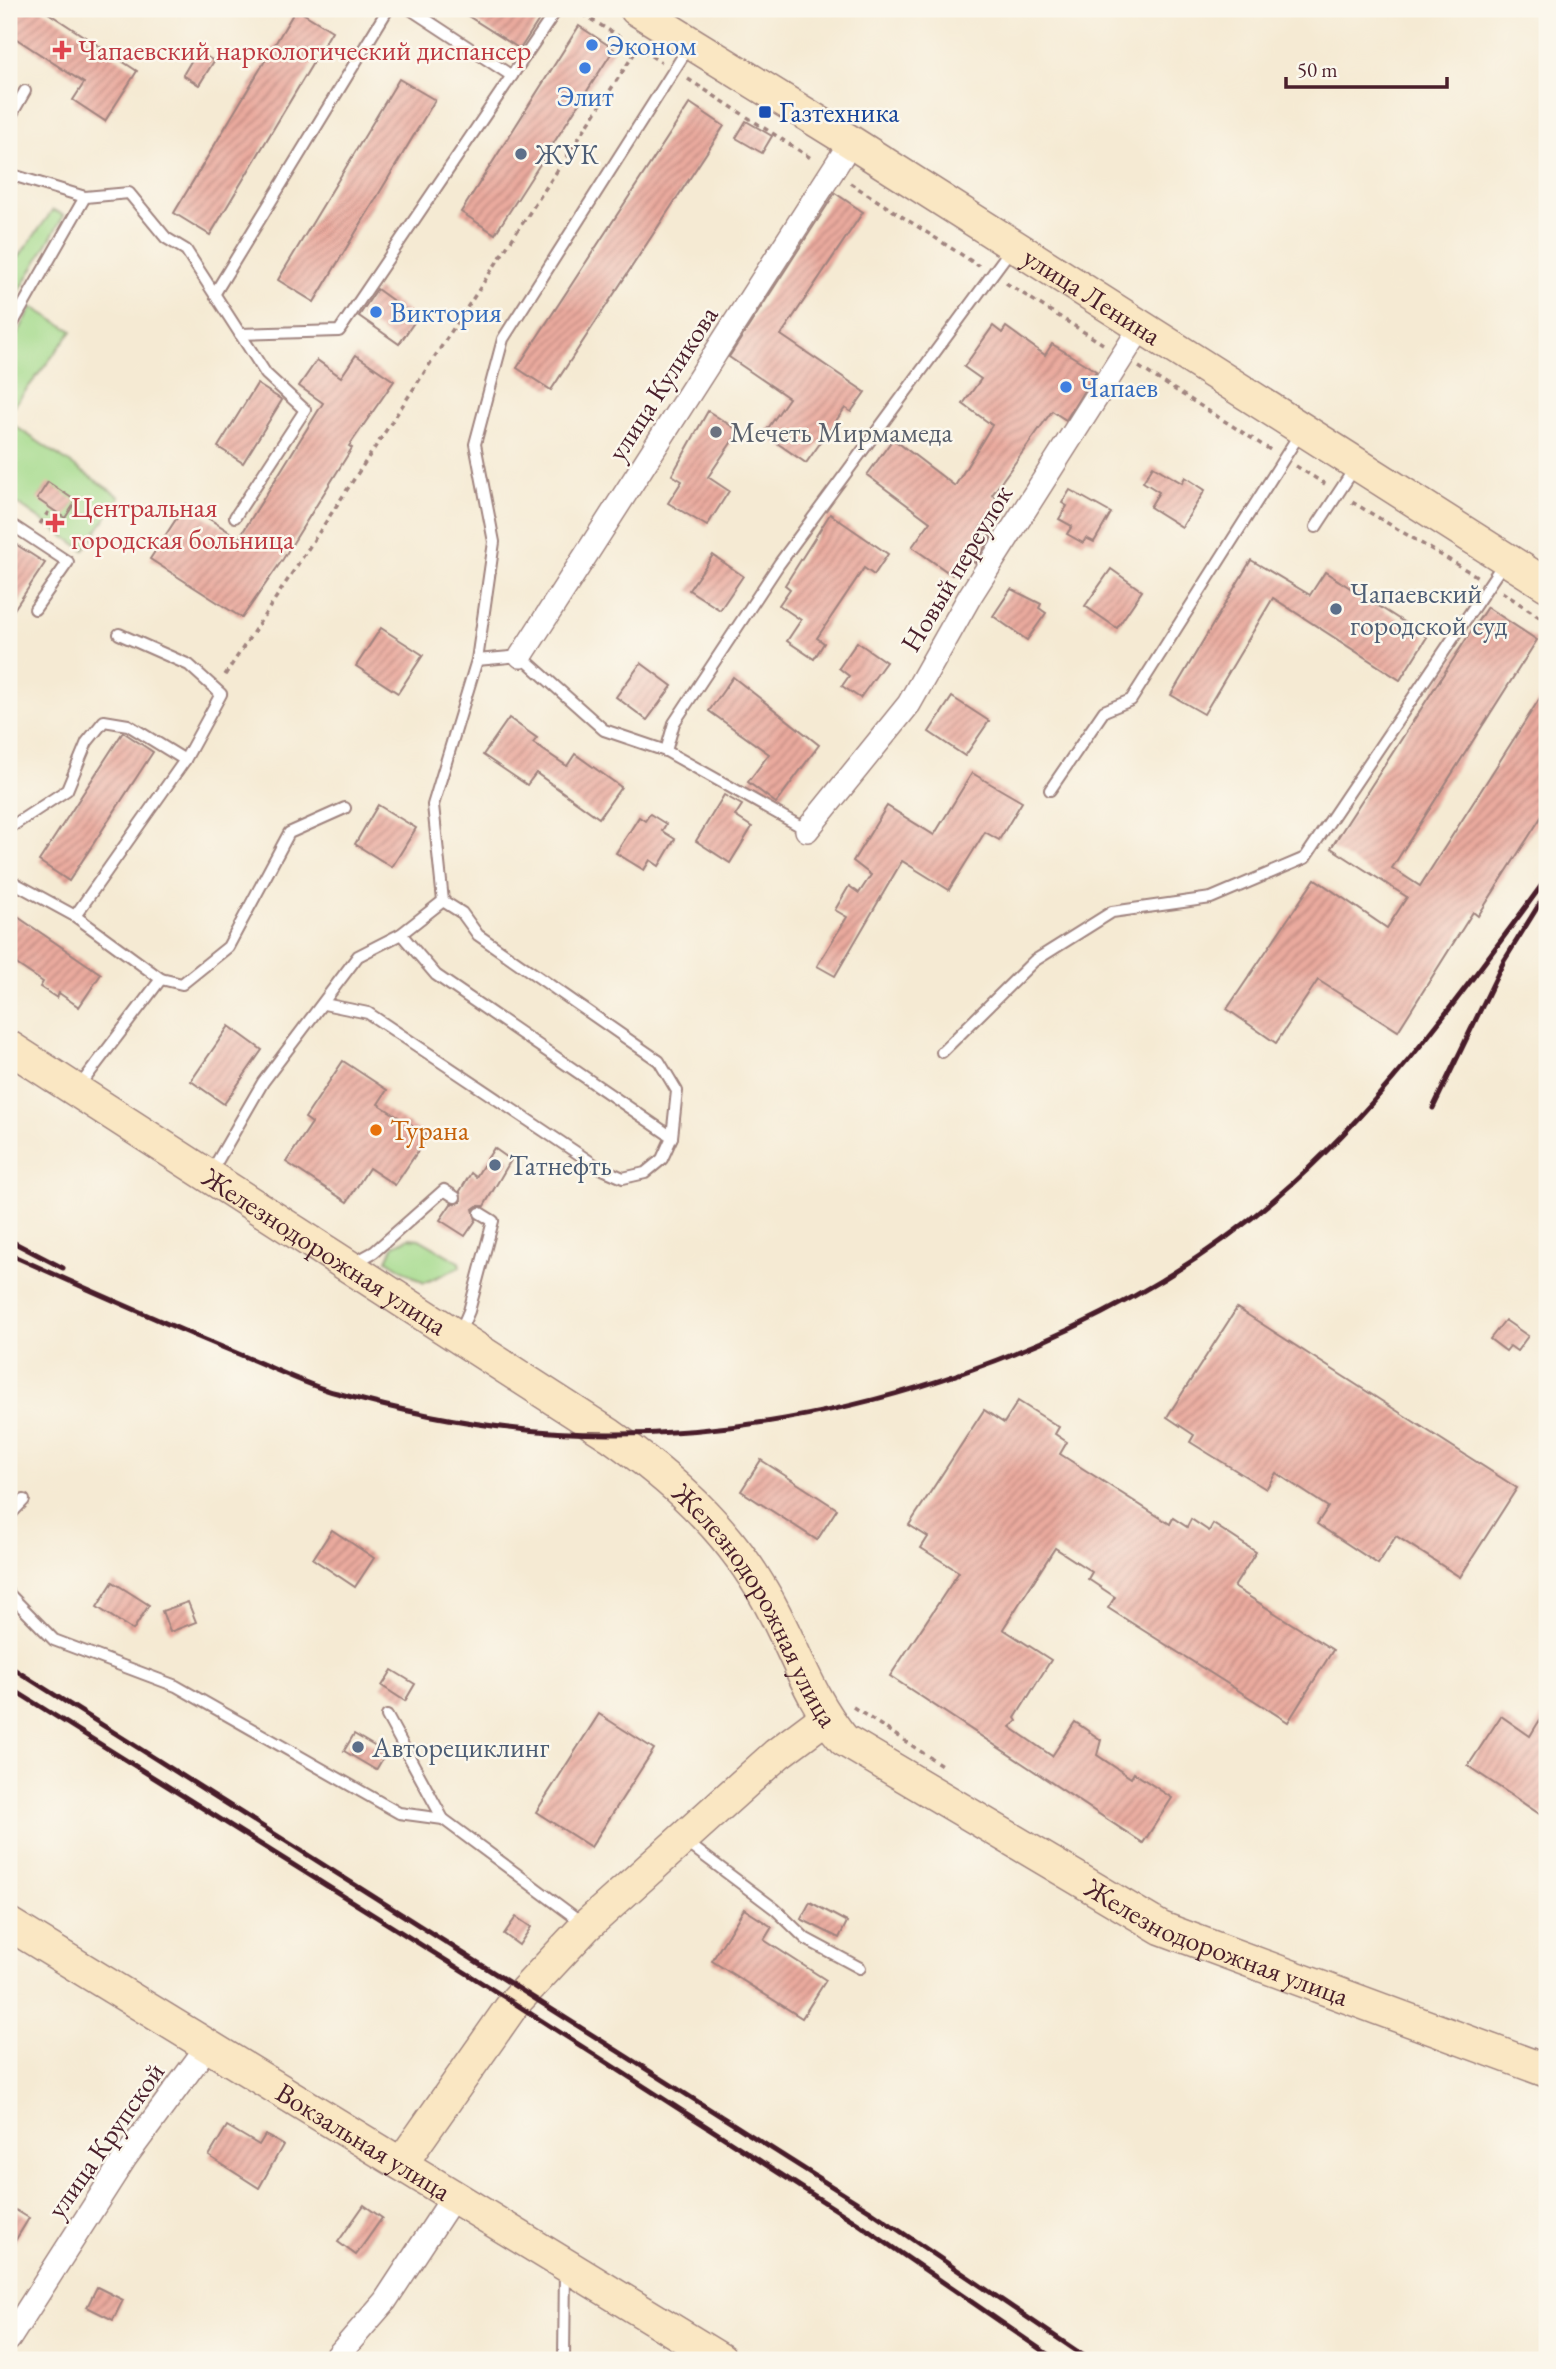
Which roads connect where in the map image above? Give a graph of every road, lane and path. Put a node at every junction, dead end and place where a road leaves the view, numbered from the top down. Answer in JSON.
{"nodes":[{"id":1,"x":388,"y":9,"type":"edge"},
{"id":2,"x":410,"y":9,"type":"edge"},
{"id":3,"x":574,"y":9,"type":"edge"},
{"id":4,"x":636,"y":9,"type":"edge"},
{"id":5,"x":553,"y":15,"type":"dead end"},
{"id":6,"x":692,"y":43,"type":"junction"},
{"id":7,"x":638,"y":48,"type":"junction"},
{"id":8,"x":674,"y":71,"type":"junction"},
{"id":9,"x":512,"y":76,"type":"junction"},
{"id":10,"x":25,"y":91,"type":"dead end"},
{"id":11,"x":9,"y":119,"type":"edge"},
{"id":12,"x":851,"y":142,"type":"junction"},
{"id":13,"x":833,"y":173,"type":"junction"},
{"id":14,"x":9,"y":174,"type":"edge"},
{"id":15,"x":85,"y":197,"type":"junction"},
{"id":16,"x":1013,"y":247,"type":"junction"},
{"id":17,"x":991,"y":274,"type":"junction"},
{"id":18,"x":215,"y":293,"type":"junction"},
{"id":19,"x":1140,"y":327,"type":"junction"},
{"id":20,"x":9,"y":330,"type":"edge"},
{"id":21,"x":240,"y":334,"type":"junction"},
{"id":22,"x":1123,"y":357,"type":"junction"},
{"id":23,"x":1303,"y":428,"type":"junction"},
{"id":24,"x":1285,"y":458,"type":"junction"},
{"id":25,"x":1358,"y":463,"type":"junction"},
{"id":26,"x":1338,"y":493,"type":"junction"},
{"id":27,"x":235,"y":517,"type":"dead end"},
{"id":28,"x":9,"y":527,"type":"edge"},
{"id":29,"x":1316,"y":527,"type":"dead end"},
{"id":30,"x":1499,"y":572,"type":"junction"},
{"id":31,"x":1547,"y":585,"type":"edge"},
{"id":32,"x":35,"y":609,"type":"dead end"},
{"id":33,"x":1547,"y":622,"type":"edge"},
{"id":34,"x":119,"y":634,"type":"dead end"},
{"id":35,"x":521,"y":656,"type":"junction"},
{"id":36,"x":477,"y":660,"type":"junction"},
{"id":37,"x":221,"y":694,"type":"junction"},
{"id":38,"x":666,"y":751,"type":"junction"},
{"id":39,"x":185,"y":760,"type":"junction"},
{"id":40,"x":1050,"y":790,"type":"dead end"},
{"id":41,"x":345,"y":808,"type":"dead end"},
{"id":42,"x":9,"y":828,"type":"edge"},
{"id":43,"x":807,"y":830,"type":"joint"},
{"id":44,"x":9,"y":880,"type":"edge"},
{"id":45,"x":443,"y":901,"type":"junction"},
{"id":46,"x":75,"y":916,"type":"junction"},
{"id":47,"x":401,"y":934,"type":"junction"},
{"id":48,"x":161,"y":979,"type":"junction"},
{"id":49,"x":324,"y":1004,"type":"junction"},
{"id":50,"x":9,"y":1047,"type":"edge"},
{"id":51,"x":942,"y":1052,"type":"dead end"},
{"id":52,"x":76,"y":1090,"type":"junction"},
{"id":53,"x":672,"y":1137,"type":"junction"},
{"id":54,"x":209,"y":1176,"type":"junction"},
{"id":55,"x":455,"y":1197,"type":"dead end"},
{"id":56,"x":480,"y":1213,"type":"dead end"},
{"id":57,"x":349,"y":1266,"type":"junction"},
{"id":58,"x":458,"y":1336,"type":"junction"},
{"id":59,"x":24,"y":1500,"type":"dead end"},
{"id":60,"x":9,"y":1516,"type":"edge"},
{"id":61,"x":9,"y":1594,"type":"edge"},
{"id":62,"x":387,"y":1716,"type":"dead end"},
{"id":63,"x":825,"y":1717,"type":"junction"},
{"id":64,"x":443,"y":1819,"type":"junction"},
{"id":65,"x":681,"y":1839,"type":"junction"},
{"id":66,"x":9,"y":1924,"type":"edge"},
{"id":67,"x":586,"y":1926,"type":"junction"},
{"id":68,"x":860,"y":1968,"type":"dead end"},
{"id":69,"x":207,"y":2047,"type":"junction"},
{"id":70,"x":1547,"y":2071,"type":"edge"},
{"id":71,"x":401,"y":2164,"type":"junction"},
{"id":72,"x":454,"y":2196,"type":"junction"},
{"id":73,"x":565,"y":2264,"type":"junction"},
{"id":74,"x":9,"y":2339,"type":"edge"},
{"id":75,"x":334,"y":2360,"type":"edge"},
{"id":76,"x":564,"y":2360,"type":"edge"},
{"id":77,"x":721,"y":2360,"type":"edge"}],
"edges":[{"from":1,"to":18,"type":"lane"},
{"from":2,"to":9,"type":"lane"},
{"from":3,"to":7,"type":"path"},
{"from":4,"to":6,"type":"street","name":"улица Ленина"},
{"from":5,"to":9,"type":"lane"},
{"from":6,"to":8,"type":"lane"},
{"from":6,"to":12,"type":"street","name":"улица Ленина"},
{"from":7,"to":8,"type":"path"},
{"from":7,"to":37,"type":"path"},
{"from":8,"to":13,"type":"path"},
{"from":8,"to":36,"type":"lane"},
{"from":9,"to":21,"type":"lane"},
{"from":10,"to":11,"type":"lane"},
{"from":12,"to":13,"type":"street","name":"улица Куликова"},
{"from":12,"to":16,"type":"street","name":"улица Ленина"},
{"from":13,"to":17,"type":"path"},
{"from":13,"to":35,"type":"street","name":"улица Куликова"},
{"from":14,"to":15,"type":"lane"},
{"from":15,"to":18,"type":"lane"},
{"from":15,"to":20,"type":"lane"},
{"from":16,"to":17,"type":"lane"},
{"from":16,"to":19,"type":"street","name":"улица Ленина"},
{"from":17,"to":22,"type":"path"},
{"from":17,"to":38,"type":"lane"},
{"from":18,"to":21,"type":"lane"},
{"from":19,"to":22,"type":"street","name":"Новый переулок"},
{"from":19,"to":23,"type":"street","name":"улица Ленина"},
{"from":21,"to":27,"type":"lane"},
{"from":22,"to":24,"type":"path"},
{"from":22,"to":43,"type":"street","name":"Новый переулок"},
{"from":23,"to":24,"type":"lane"},
{"from":23,"to":25,"type":"street","name":"улица Ленина"},
{"from":24,"to":26,"type":"path"},
{"from":24,"to":40,"type":"lane"},
{"from":25,"to":26,"type":"lane"},
{"from":25,"to":30,"type":"street","name":"улица Ленина"},
{"from":26,"to":29,"type":"lane"},
{"from":26,"to":30,"type":"path"},
{"from":28,"to":32,"type":"lane"},
{"from":30,"to":31,"type":"street","name":"улица Ленина"},
{"from":30,"to":33,"type":"path"},
{"from":30,"to":51,"type":"lane"},
{"from":34,"to":37,"type":"lane"},
{"from":35,"to":36,"type":"lane"},
{"from":35,"to":38,"type":"lane"},
{"from":36,"to":45,"type":"lane"},
{"from":37,"to":39,"type":"lane"},
{"from":38,"to":43,"type":"lane"},
{"from":39,"to":42,"type":"lane"},
{"from":39,"to":46,"type":"lane"},
{"from":41,"to":48,"type":"lane"},
{"from":44,"to":46,"type":"lane"},
{"from":45,"to":47,"type":"lane"},
{"from":45,"to":53,"type":"lane"},
{"from":46,"to":48,"type":"lane"},
{"from":47,"to":49,"type":"lane"},
{"from":47,"to":53,"type":"lane"},
{"from":48,"to":52,"type":"lane"},
{"from":49,"to":53,"type":"lane"},
{"from":49,"to":54,"type":"lane"},
{"from":50,"to":52,"type":"street","name":"Железнодорожная улица"},
{"from":52,"to":54,"type":"street","name":"Железнодорожная улица"},
{"from":54,"to":57,"type":"street","name":"Железнодорожная улица"},
{"from":55,"to":57,"type":"lane"},
{"from":56,"to":58,"type":"lane"},
{"from":57,"to":58,"type":"street","name":"Железнодорожная улица"},
{"from":58,"to":63,"type":"street","name":"Железнодорожная улица"},
{"from":59,"to":60,"type":"lane"},
{"from":61,"to":64,"type":"lane"},
{"from":62,"to":64,"type":"lane"},
{"from":63,"to":65,"type":"street"},
{"from":63,"to":70,"type":"street","name":"Железнодорожная улица"},
{"from":64,"to":67,"type":"lane"},
{"from":65,"to":67,"type":"street"},
{"from":65,"to":68,"type":"lane"},
{"from":66,"to":69,"type":"street","name":"Вокзальная улица"},
{"from":67,"to":71,"type":"street"},
{"from":69,"to":71,"type":"street","name":"Вокзальная улица"},
{"from":69,"to":74,"type":"street","name":"улица Крупской"},
{"from":71,"to":72,"type":"street","name":"Вокзальная улица"},
{"from":72,"to":73,"type":"street","name":"Вокзальная улица"},
{"from":72,"to":75,"type":"street"},
{"from":73,"to":76,"type":"lane"},
{"from":73,"to":77,"type":"street","name":"Вокзальная улица"}]}
